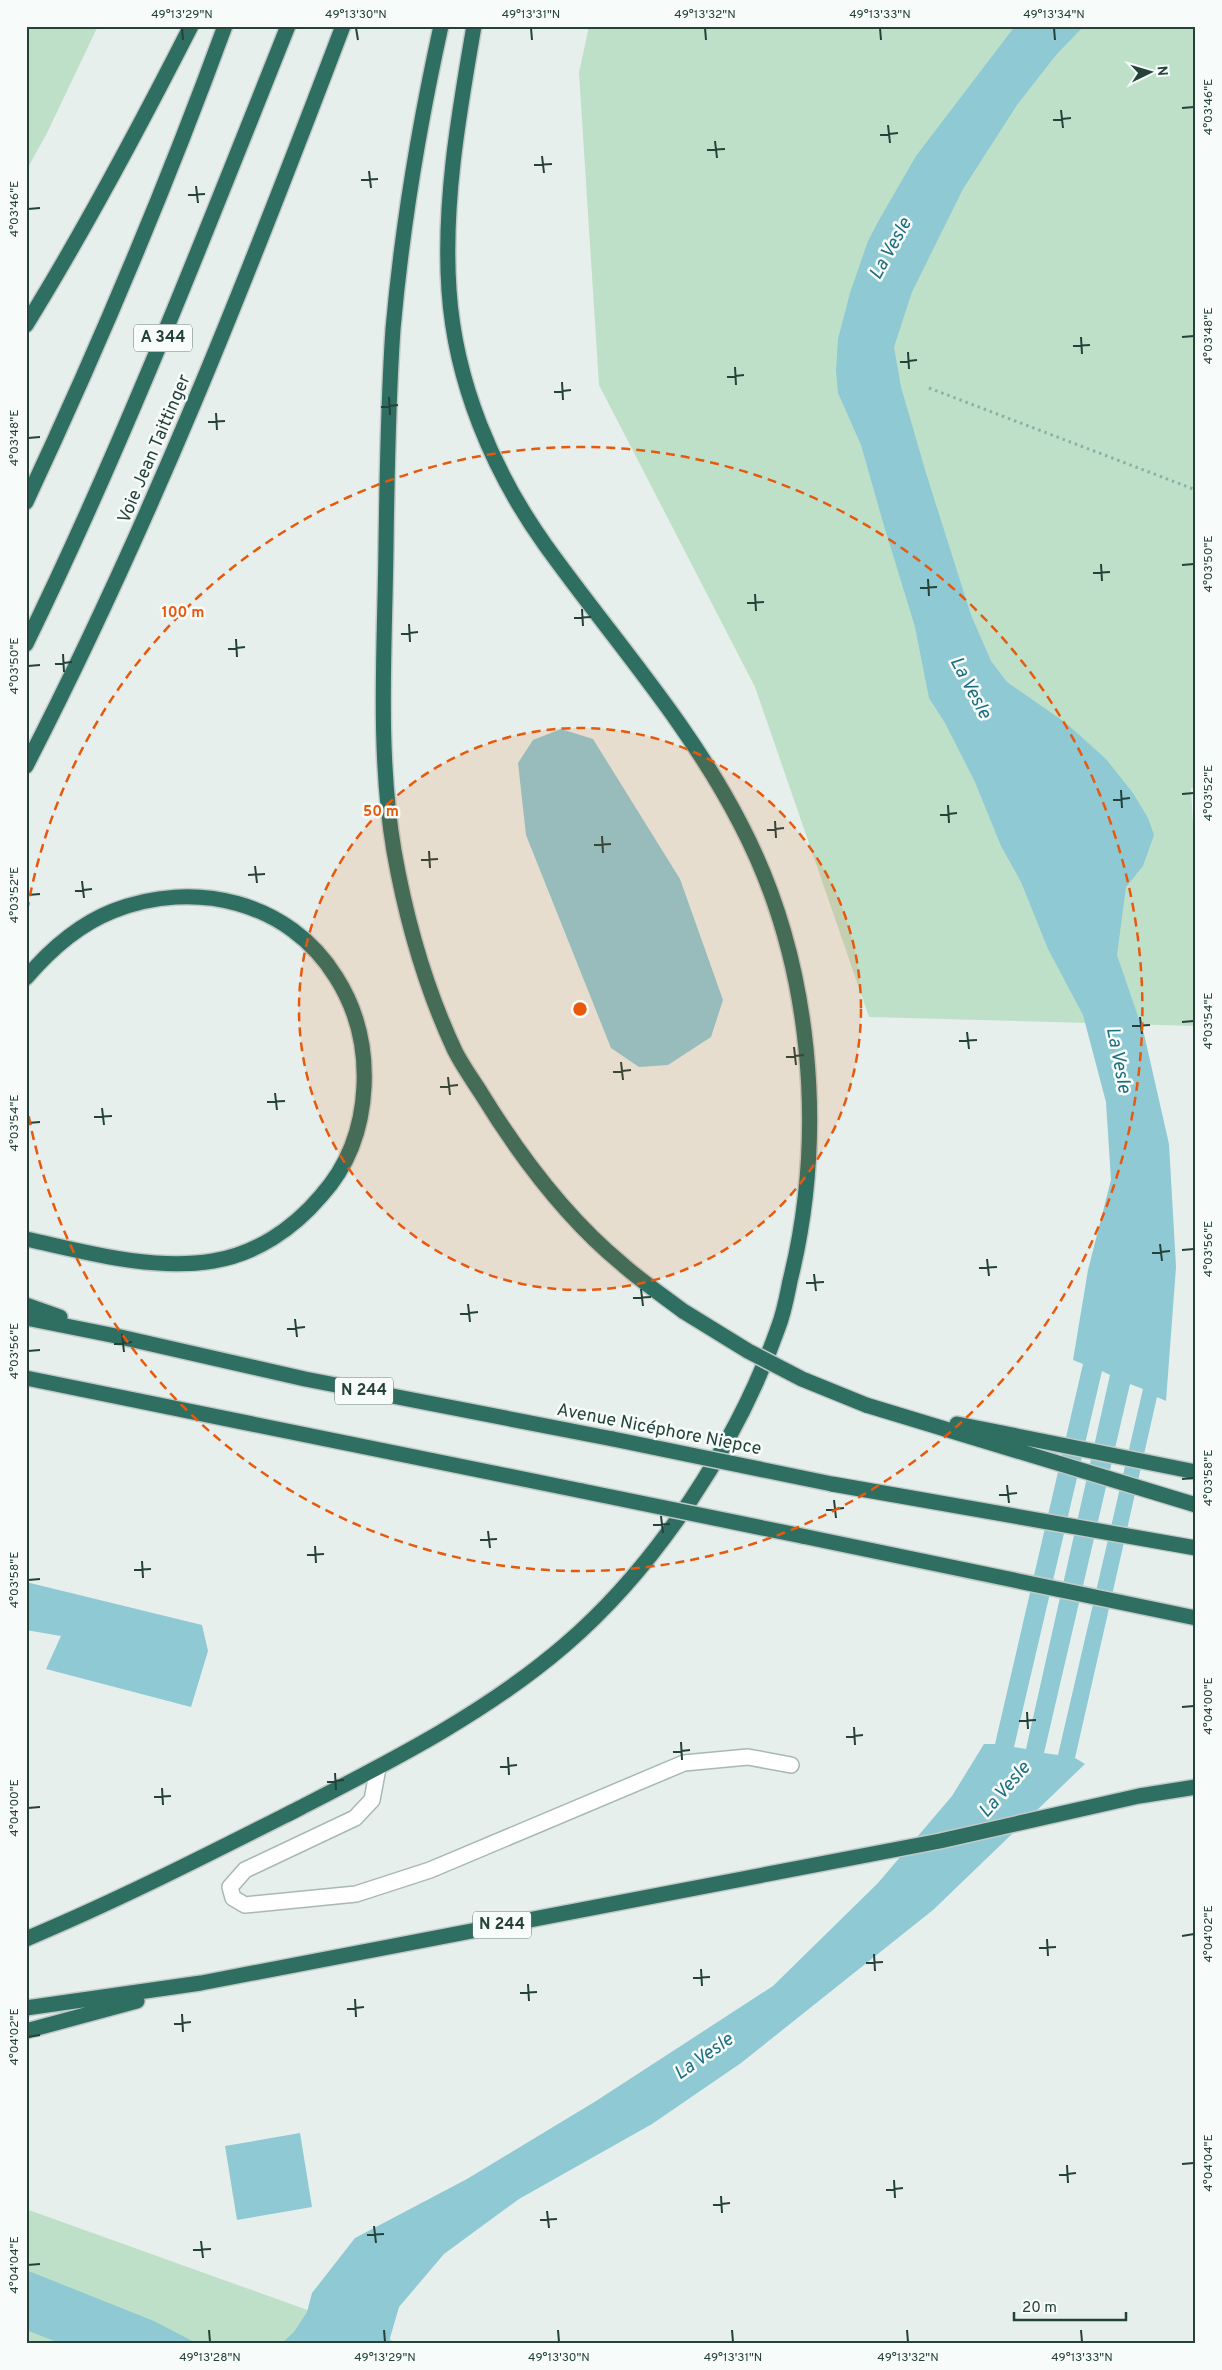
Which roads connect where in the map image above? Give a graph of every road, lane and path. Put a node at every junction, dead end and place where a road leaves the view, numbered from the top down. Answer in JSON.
{"nodes":[{"id":1,"x":191,"y":26,"type":"edge"},
{"id":2,"x":225,"y":26,"type":"edge"},
{"id":3,"x":288,"y":26,"type":"edge"},
{"id":4,"x":343,"y":26,"type":"edge"},
{"id":5,"x":441,"y":26,"type":"edge"},
{"id":6,"x":474,"y":26,"type":"edge"},
{"id":7,"x":26,"y":325,"type":"edge"},
{"id":8,"x":929,"y":388,"type":"dead end"},
{"id":9,"x":1196,"y":490,"type":"edge"},
{"id":10,"x":26,"y":502,"type":"edge"},
{"id":11,"x":26,"y":644,"type":"edge"},
{"id":12,"x":26,"y":766,"type":"edge"},
{"id":13,"x":26,"y":978,"type":"edge"},
{"id":14,"x":26,"y":1238,"type":"edge"},
{"id":15,"x":26,"y":1305,"type":"edge"},
{"id":16,"x":26,"y":1318,"type":"edge"},
{"id":17,"x":116,"y":1336,"type":"junction"},
{"id":18,"x":26,"y":1378,"type":"edge"},
{"id":19,"x":866,"y":1405,"type":"junction"},
{"id":20,"x":1196,"y":1472,"type":"edge"},
{"id":21,"x":1196,"y":1505,"type":"edge"},
{"id":22,"x":1196,"y":1548,"type":"edge"},
{"id":23,"x":1196,"y":1618,"type":"edge"},
{"id":24,"x":791,"y":1765,"type":"dead end"},
{"id":25,"x":378,"y":1768,"type":"junction"},
{"id":26,"x":1196,"y":1787,"type":"edge"},
{"id":27,"x":26,"y":1938,"type":"edge"},
{"id":28,"x":201,"y":1984,"type":"junction"},
{"id":29,"x":26,"y":2008,"type":"edge"},
{"id":30,"x":26,"y":2031,"type":"edge"}],
"edges":[{"from":1,"to":7,"type":"highway"},
{"from":2,"to":10,"type":"highway"},
{"from":3,"to":11,"type":"highway","name":"Voie Jean Taittinger","number":"A 344"},
{"from":4,"to":12,"type":"highway","name":"Voie Jean Taittinger","number":"A 344"},
{"from":5,"to":19,"type":"highway","bridge":true},
{"from":6,"to":25,"type":"highway"},
{"from":8,"to":9,"type":"path"},
{"from":13,"to":14,"type":"highway"},
{"from":15,"to":17,"type":"highway","number":"N 244"},
{"from":16,"to":17,"type":"highway"},
{"from":17,"to":22,"type":"highway","name":"Avenue Nicéphore Niepce","number":"N 244","bridge":true},
{"from":18,"to":23,"type":"highway","bridge":true},
{"from":19,"to":20,"type":"highway"},
{"from":19,"to":21,"type":"highway"},
{"from":24,"to":25,"type":"lane"},
{"from":25,"to":27,"type":"highway"},
{"from":26,"to":28,"type":"highway","number":"N 244"},
{"from":28,"to":29,"type":"highway","number":"N 244"},
{"from":28,"to":30,"type":"highway"}]}
